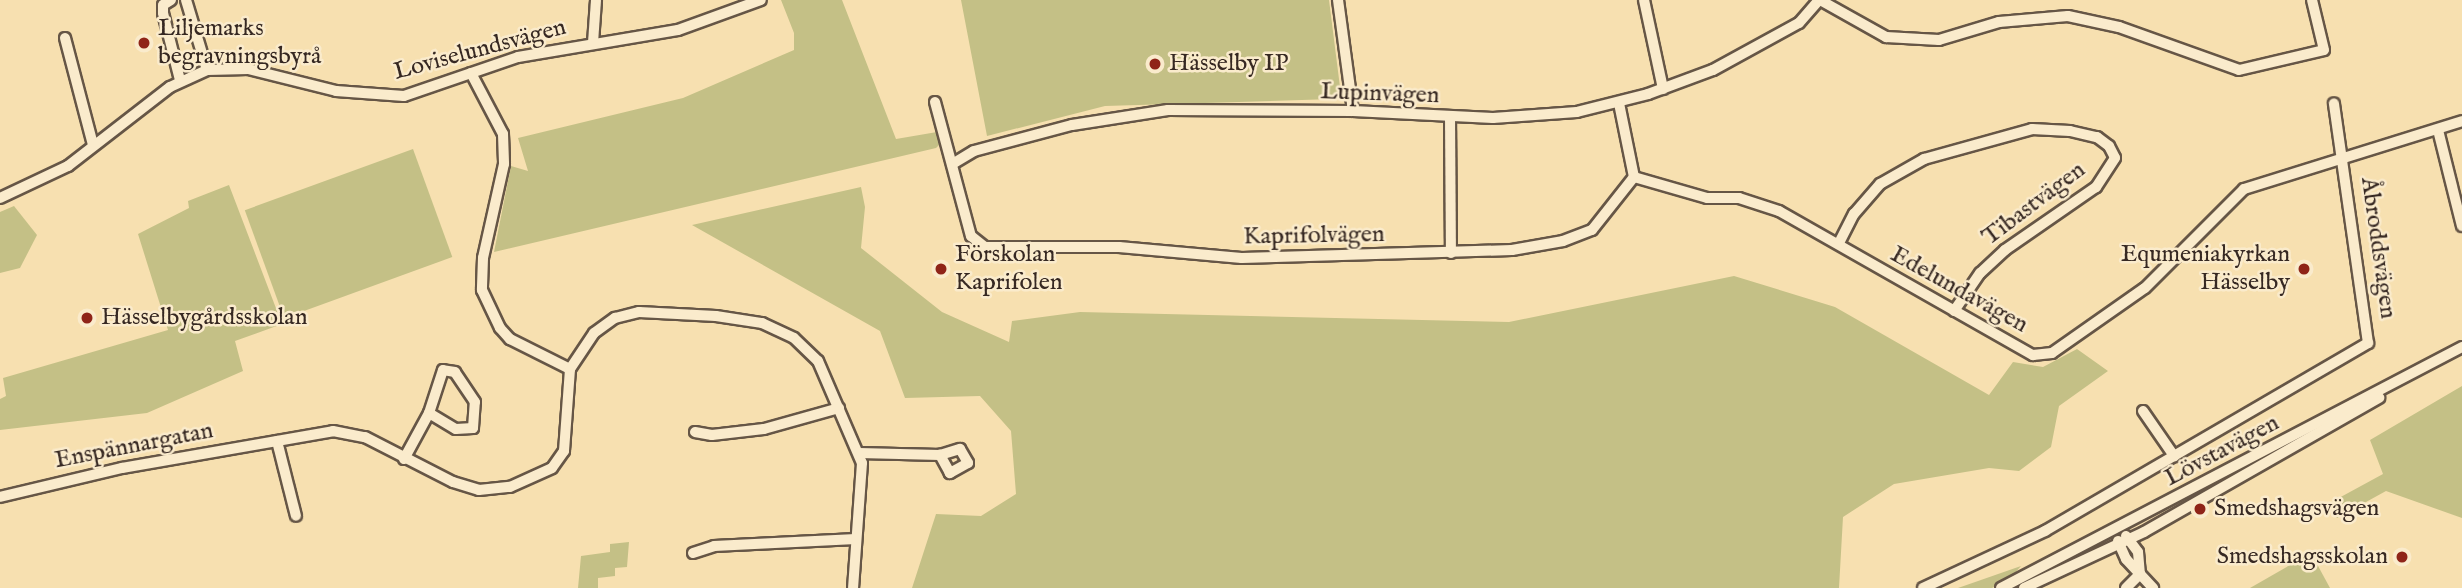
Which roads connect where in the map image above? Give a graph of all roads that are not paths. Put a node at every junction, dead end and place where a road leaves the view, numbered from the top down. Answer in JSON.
{"nodes":[{"id":1,"x":172,"y":0,"type":"edge"},
{"id":2,"x":186,"y":0,"type":"edge"},
{"id":3,"x":596,"y":0,"type":"edge"},
{"id":4,"x":761,"y":0,"type":"edge"},
{"id":5,"x":1338,"y":0,"type":"edge"},
{"id":6,"x":1644,"y":0,"type":"edge"},
{"id":7,"x":1819,"y":0,"type":"edge"},
{"id":8,"x":2312,"y":0,"type":"edge"},
{"id":9,"x":65,"y":38,"type":"dead end"},
{"id":10,"x":593,"y":43,"type":"junction"},
{"id":11,"x":207,"y":70,"type":"junction"},
{"id":12,"x":471,"y":73,"type":"junction"},
{"id":13,"x":180,"y":80,"type":"junction"},
{"id":14,"x":1663,"y":89,"type":"junction"},
{"id":15,"x":935,"y":102,"type":"dead end"},
{"id":16,"x":1619,"y":103,"type":"junction"},
{"id":17,"x":2334,"y":103,"type":"dead end"},
{"id":18,"x":1353,"y":111,"type":"junction"},
{"id":19,"x":1450,"y":117,"type":"junction"},
{"id":20,"x":2462,"y":121,"type":"edge"},
{"id":21,"x":2438,"y":130,"type":"junction"},
{"id":22,"x":93,"y":145,"type":"junction"},
{"id":23,"x":2343,"y":157,"type":"junction"},
{"id":24,"x":954,"y":163,"type":"junction"},
{"id":25,"x":1634,"y":177,"type":"junction"},
{"id":26,"x":0,"y":198,"type":"edge"},
{"id":27,"x":2462,"y":226,"type":"edge"},
{"id":28,"x":1839,"y":243,"type":"junction"},
{"id":29,"x":1451,"y":253,"type":"junction"},
{"id":30,"x":1954,"y":311,"type":"junction"},
{"id":31,"x":2462,"y":346,"type":"edge"},
{"id":32,"x":2462,"y":354,"type":"edge"},
{"id":33,"x":570,"y":369,"type":"junction"},
{"id":34,"x":839,"y":408,"type":"junction"},
{"id":35,"x":2143,"y":411,"type":"dead end"},
{"id":36,"x":429,"y":413,"type":"junction"},
{"id":37,"x":695,"y":432,"type":"dead end"},
{"id":38,"x":277,"y":441,"type":"junction"},
{"id":39,"x":859,"y":453,"type":"junction"},
{"id":40,"x":940,"y":455,"type":"dead end"},
{"id":41,"x":2174,"y":456,"type":"junction"},
{"id":42,"x":404,"y":458,"type":"junction"},
{"id":43,"x":0,"y":497,"type":"edge"},
{"id":44,"x":296,"y":516,"type":"dead end"},
{"id":45,"x":2117,"y":530,"type":"junction"},
{"id":46,"x":856,"y":539,"type":"junction"},
{"id":47,"x":2131,"y":539,"type":"junction"},
{"id":48,"x":2118,"y":546,"type":"junction"},
{"id":49,"x":693,"y":553,"type":"dead end"},
{"id":50,"x":2140,"y":574,"type":"junction"},
{"id":51,"x":853,"y":588,"type":"edge"},
{"id":52,"x":1923,"y":588,"type":"edge"},
{"id":53,"x":2001,"y":588,"type":"edge"},
{"id":54,"x":2024,"y":588,"type":"edge"},
{"id":55,"x":2126,"y":588,"type":"edge"},
{"id":56,"x":2153,"y":588,"type":"edge"}],
"edges":[{"from":1,"to":13,"type":"street"},
{"from":2,"to":11,"type":"street"},
{"from":3,"to":10,"type":"street"},
{"from":4,"to":10,"type":"street","name":"Loviselundsvägen"},
{"from":5,"to":18,"type":"street"},
{"from":6,"to":14,"type":"street"},
{"from":7,"to":8,"type":"street"},
{"from":7,"to":14,"type":"street","name":"Lupinvägen"},
{"from":9,"to":22,"type":"street"},
{"from":10,"to":12,"type":"street","name":"Loviselundsvägen"},
{"from":11,"to":12,"type":"street","name":"Loviselundsvägen"},
{"from":11,"to":13,"type":"street","name":"Loviselundsvägen"},
{"from":12,"to":33,"type":"street"},
{"from":13,"to":22,"type":"street","name":"Loviselundsvägen"},
{"from":14,"to":16,"type":"street","name":"Lupinvägen"},
{"from":15,"to":24,"type":"street"},
{"from":16,"to":19,"type":"street","name":"Lupinvägen"},
{"from":16,"to":25,"type":"street"},
{"from":17,"to":23,"type":"street","name":"Åbroddsvägen"},
{"from":18,"to":19,"type":"street","name":"Lupinvägen"},
{"from":18,"to":24,"type":"street","name":"Lupinvägen"},
{"from":19,"to":29,"type":"street"},
{"from":20,"to":21,"type":"street","name":"Edelundavägen"},
{"from":21,"to":23,"type":"street","name":"Edelundavägen"},
{"from":21,"to":27,"type":"street"},
{"from":22,"to":26,"type":"street","name":"Loviselundsvägen"},
{"from":23,"to":30,"type":"street","name":"Edelundavägen"},
{"from":23,"to":41,"type":"street","name":"Åbroddsvägen"},
{"from":24,"to":29,"type":"street","name":"Kaprifolvägen"},
{"from":25,"to":28,"type":"street","name":"Edelundavägen"},
{"from":25,"to":29,"type":"street","name":"Kaprifolvägen"},
{"from":28,"to":30,"type":"street","name":"Edelundavägen"},
{"from":28,"to":30,"type":"street","name":"Tibastvägen"},
{"from":31,"to":45,"type":"street","name":"Lövstavägen"},
{"from":32,"to":47,"type":"street","name":"Lövstavägen"},
{"from":33,"to":34,"type":"street"},
{"from":33,"to":42,"type":"street","name":"Enspännargatan"},
{"from":34,"to":37,"type":"street"},
{"from":34,"to":39,"type":"street"},
{"from":35,"to":41,"type":"street"},
{"from":36,"to":36,"type":"street"},
{"from":36,"to":42,"type":"street"},
{"from":38,"to":42,"type":"street","name":"Enspännargatan"},
{"from":38,"to":43,"type":"street","name":"Enspännargatan"},
{"from":38,"to":44,"type":"street"},
{"from":39,"to":40,"type":"street"},
{"from":39,"to":46,"type":"street"},
{"from":41,"to":52,"type":"street","name":"Åbroddsvägen"},
{"from":45,"to":47,"type":"street"},
{"from":45,"to":48,"type":"street"},
{"from":45,"to":53,"type":"street","name":"Lövstavägen"},
{"from":46,"to":49,"type":"street"},
{"from":46,"to":51,"type":"street"},
{"from":47,"to":48,"type":"street","name":"Lövstavägen"},
{"from":47,"to":50,"type":"street"},
{"from":48,"to":50,"type":"street"},
{"from":48,"to":54,"type":"street","name":"Lövstavägen"},
{"from":50,"to":55,"type":"street"},
{"from":50,"to":56,"type":"street"}]}
